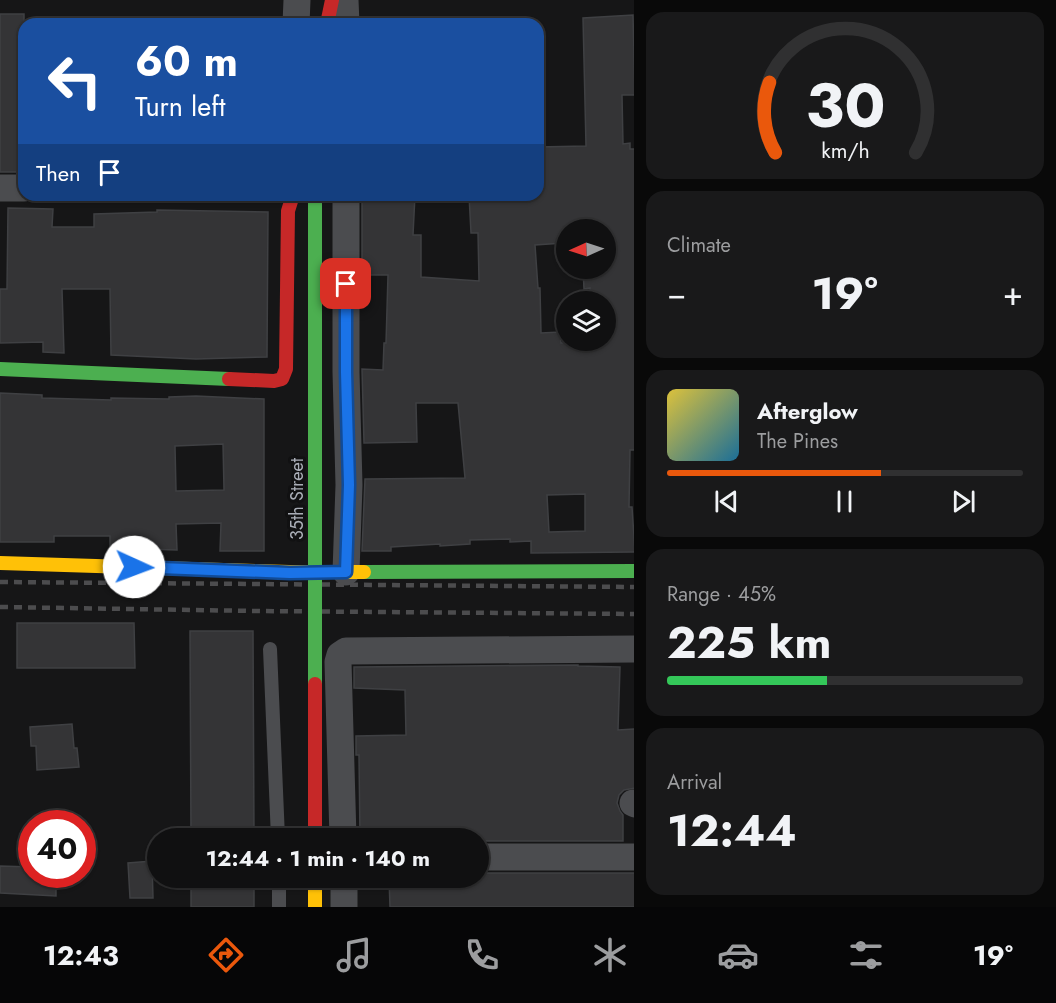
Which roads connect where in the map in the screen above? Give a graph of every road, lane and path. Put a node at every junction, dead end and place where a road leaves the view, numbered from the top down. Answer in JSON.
{"nodes":[{"id":1,"x":297,"y":0,"type":"edge"},
{"id":2,"x":332,"y":0,"type":"edge"},
{"id":3,"x":345,"y":0,"type":"edge"},
{"id":4,"x":296,"y":18,"type":"edge"},
{"id":5,"x":328,"y":18,"type":"edge"},
{"id":6,"x":345,"y":18,"type":"edge"},
{"id":7,"x":0,"y":188,"type":"edge"},
{"id":8,"x":18,"y":188,"type":"edge"},
{"id":9,"x":291,"y":201,"type":"edge"},
{"id":10,"x":315,"y":201,"type":"edge"},
{"id":11,"x":346,"y":201,"type":"edge"},
{"id":12,"x":0,"y":369,"type":"edge"},
{"id":13,"x":0,"y":563,"type":"edge"},
{"id":14,"x":634,"y":571,"type":"edge"},
{"id":15,"x":346,"y":572,"type":"junction"},
{"id":16,"x":270,"y":649,"type":"dead end"},
{"id":17,"x":634,"y":649,"type":"edge"},
{"id":18,"x":278,"y":828,"type":"edge"},
{"id":19,"x":315,"y":828,"type":"edge"},
{"id":20,"x":343,"y":828,"type":"edge"},
{"id":21,"x":634,"y":857,"type":"edge"},
{"id":22,"x":489,"y":858,"type":"edge"},
{"id":23,"x":279,"y":888,"type":"edge"},
{"id":24,"x":315,"y":888,"type":"edge"},
{"id":25,"x":344,"y":888,"type":"edge"},
{"id":26,"x":279,"y":907,"type":"edge"},
{"id":27,"x":315,"y":907,"type":"edge"},
{"id":28,"x":344,"y":907,"type":"edge"}],
"edges":[{"from":1,"to":4,"type":"street"},
{"from":2,"to":5,"type":"street"},
{"from":3,"to":6,"type":"street"},
{"from":7,"to":8,"type":"street"},
{"from":9,"to":12,"type":"street"},
{"from":10,"to":19,"type":"street","name":"35th Street","bridge":true},
{"from":11,"to":15,"type":"street"},
{"from":13,"to":15,"type":"street"},
{"from":14,"to":15,"type":"street"},
{"from":16,"to":18,"type":"lane"},
{"from":17,"to":20,"type":"street"},
{"from":21,"to":22,"type":"street"},
{"from":23,"to":26,"type":"lane"},
{"from":24,"to":27,"type":"street"},
{"from":25,"to":28,"type":"street"}]}
